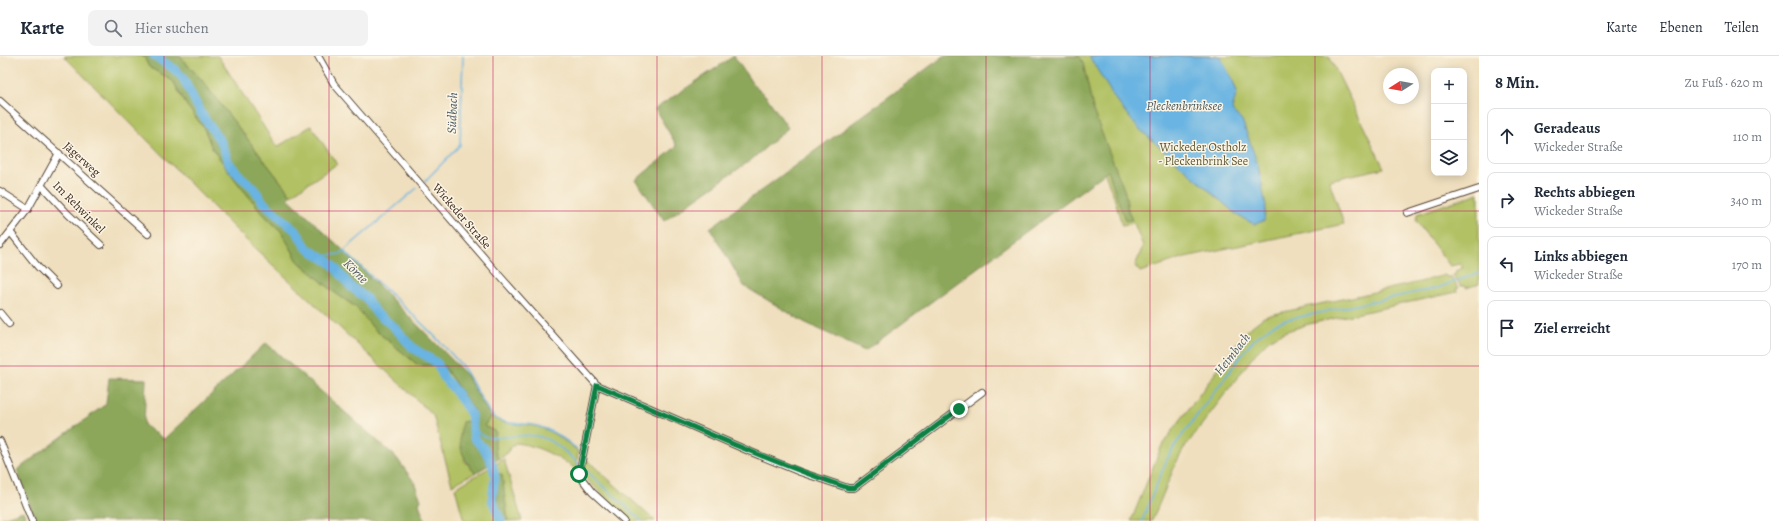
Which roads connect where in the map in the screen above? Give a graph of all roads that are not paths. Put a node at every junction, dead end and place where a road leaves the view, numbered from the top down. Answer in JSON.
{"nodes":[{"id":1,"x":318,"y":56,"type":"edge"},
{"id":2,"x":0,"y":100,"type":"edge"},
{"id":3,"x":59,"y":153,"type":"junction"},
{"id":4,"x":42,"y":186,"type":"junction"},
{"id":5,"x":1479,"y":189,"type":"edge"},
{"id":6,"x":0,"y":192,"type":"edge"},
{"id":7,"x":28,"y":209,"type":"junction"},
{"id":8,"x":1407,"y":213,"type":"dead end"},
{"id":9,"x":11,"y":233,"type":"junction"},
{"id":10,"x":148,"y":234,"type":"dead end"},
{"id":11,"x":101,"y":244,"type":"dead end"},
{"id":12,"x":0,"y":245,"type":"edge"},
{"id":13,"x":58,"y":286,"type":"dead end"},
{"id":14,"x":0,"y":313,"type":"edge"},
{"id":15,"x":9,"y":324,"type":"dead end"},
{"id":16,"x":597,"y":385,"type":"junction"},
{"id":17,"x":982,"y":392,"type":"dead end"},
{"id":18,"x":0,"y":441,"type":"edge"},
{"id":19,"x":32,"y":521,"type":"edge"},
{"id":20,"x":624,"y":521,"type":"edge"}],
"edges":[{"from":1,"to":16,"type":"street","name":"Wickeder Straße"},
{"from":2,"to":3,"type":"street","name":"Jägerweg"},
{"from":3,"to":4,"type":"street"},
{"from":3,"to":10,"type":"street","name":"Jägerweg"},
{"from":4,"to":7,"type":"street"},
{"from":4,"to":11,"type":"street","name":"Im Rehwinkel"},
{"from":5,"to":8,"type":"street"},
{"from":6,"to":7,"type":"street"},
{"from":7,"to":9,"type":"street"},
{"from":9,"to":12,"type":"street"},
{"from":9,"to":13,"type":"street"},
{"from":14,"to":15,"type":"street"},
{"from":16,"to":17,"type":"street","name":"Wickeder Straße"},
{"from":16,"to":20,"type":"street"},
{"from":18,"to":19,"type":"street"}]}
